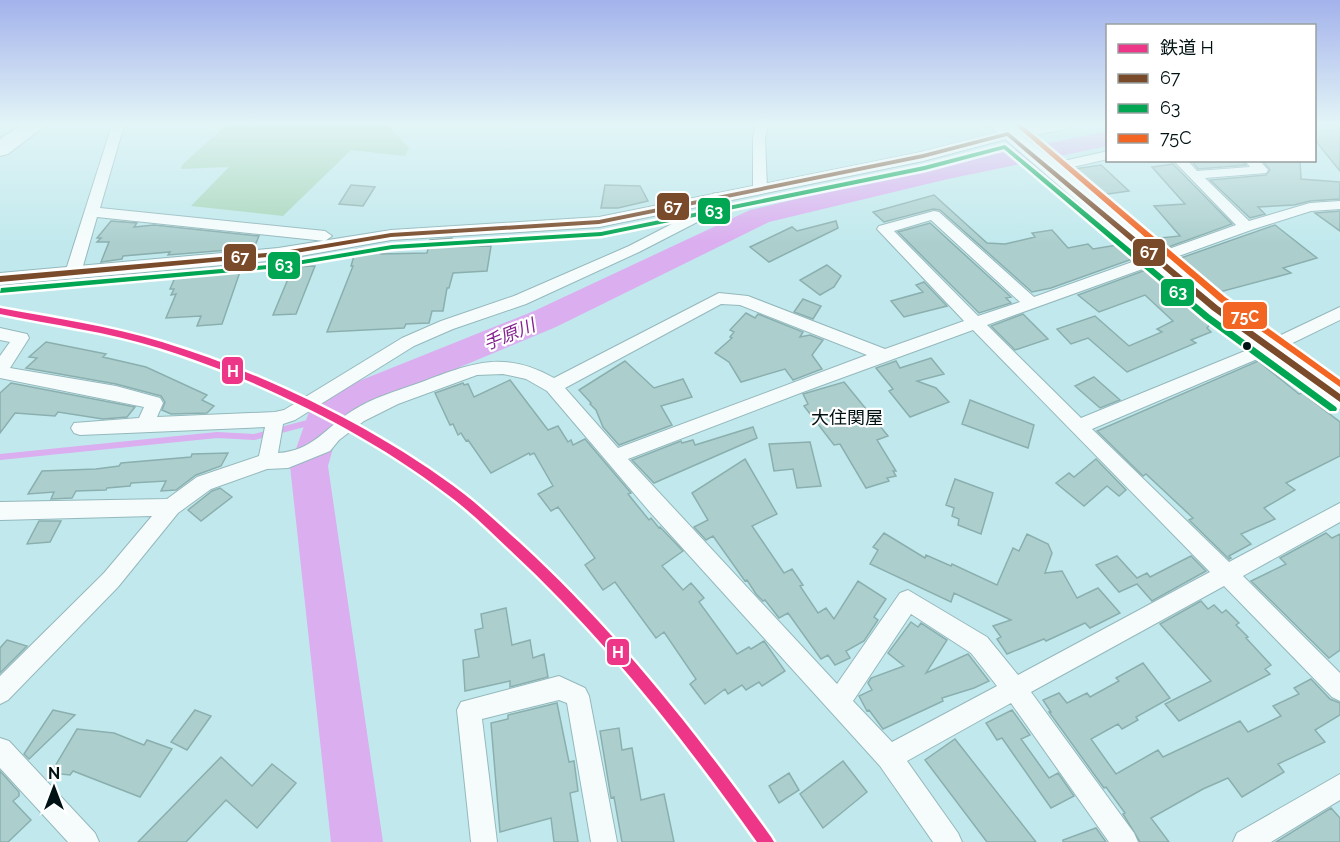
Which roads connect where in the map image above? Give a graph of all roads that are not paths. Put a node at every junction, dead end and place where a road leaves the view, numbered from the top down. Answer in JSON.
{"nodes":[{"id":1,"x":107,"y":164,"type":"edge"},
{"id":2,"x":760,"y":164,"type":"edge"},
{"id":3,"x":881,"y":164,"type":"edge"},
{"id":4,"x":1058,"y":164,"type":"edge"},
{"id":5,"x":1183,"y":164,"type":"edge"},
{"id":6,"x":1255,"y":164,"type":"edge"},
{"id":7,"x":1049,"y":166,"type":"joint"},
{"id":8,"x":1194,"y":175,"type":"junction"},
{"id":9,"x":760,"y":188,"type":"junction"},
{"id":10,"x":719,"y":196,"type":"junction"},
{"id":11,"x":1340,"y":205,"type":"edge"},
{"id":12,"x":93,"y":212,"type":"junction"},
{"id":13,"x":1246,"y":227,"type":"junction"},
{"id":14,"x":325,"y":236,"type":"dead end"},
{"id":15,"x":1157,"y":260,"type":"junction"},
{"id":16,"x":73,"y":273,"type":"junction"},
{"id":17,"x":0,"y":279,"type":"edge"},
{"id":18,"x":1031,"y":303,"type":"junction"},
{"id":19,"x":1340,"y":313,"type":"edge"},
{"id":20,"x":976,"y":325,"type":"junction"},
{"id":21,"x":0,"y":334,"type":"edge"},
{"id":22,"x":1268,"y":348,"type":"junction"},
{"id":23,"x":886,"y":356,"type":"junction"},
{"id":24,"x":0,"y":370,"type":"edge"},
{"id":25,"x":553,"y":386,"type":"junction"},
{"id":26,"x":1340,"y":399,"type":"edge"},
{"id":27,"x":145,"y":425,"type":"junction"},
{"id":28,"x":1080,"y":426,"type":"junction"},
{"id":29,"x":80,"y":428,"type":"dead end"},
{"id":30,"x":273,"y":428,"type":"junction"},
{"id":31,"x":616,"y":456,"type":"junction"},
{"id":32,"x":267,"y":461,"type":"junction"},
{"id":33,"x":171,"y":507,"type":"junction"},
{"id":34,"x":0,"y":511,"type":"edge"},
{"id":35,"x":1340,"y":512,"type":"edge"},
{"id":36,"x":1227,"y":572,"type":"junction"},
{"id":37,"x":1340,"y":689,"type":"edge"},
{"id":38,"x":1015,"y":690,"type":"junction"},
{"id":39,"x":0,"y":692,"type":"edge"},
{"id":40,"x":839,"y":702,"type":"junction"},
{"id":41,"x":0,"y":750,"type":"edge"},
{"id":42,"x":889,"y":757,"type":"junction"},
{"id":43,"x":1340,"y":786,"type":"edge"},
{"id":44,"x":1250,"y":841,"type":"edge"},
{"id":45,"x":86,"y":842,"type":"edge"},
{"id":46,"x":484,"y":842,"type":"edge"},
{"id":47,"x":604,"y":842,"type":"edge"},
{"id":48,"x":950,"y":842,"type":"edge"},
{"id":49,"x":1125,"y":842,"type":"edge"}],
"edges":[{"from":1,"to":12,"type":"street"},
{"from":2,"to":9,"type":"street"},
{"from":3,"to":9,"type":"street"},
{"from":4,"to":7,"type":"street"},
{"from":5,"to":8,"type":"street"},
{"from":6,"to":8,"type":"street"},
{"from":7,"to":15,"type":"main road"},
{"from":8,"to":13,"type":"street"},
{"from":9,"to":10,"type":"street"},
{"from":10,"to":16,"type":"street"},
{"from":10,"to":30,"type":"street"},
{"from":11,"to":13,"type":"street"},
{"from":12,"to":14,"type":"street"},
{"from":12,"to":16,"type":"street"},
{"from":13,"to":15,"type":"street"},
{"from":15,"to":18,"type":"street"},
{"from":15,"to":22,"type":"main road"},
{"from":16,"to":17,"type":"street"},
{"from":18,"to":20,"type":"street"},
{"from":18,"to":20,"type":"street"},
{"from":19,"to":22,"type":"street"},
{"from":20,"to":23,"type":"street"},
{"from":20,"to":28,"type":"street"},
{"from":21,"to":24,"type":"street"},
{"from":22,"to":26,"type":"main road"},
{"from":22,"to":28,"type":"street"},
{"from":23,"to":25,"type":"street"},
{"from":23,"to":31,"type":"street"},
{"from":24,"to":27,"type":"street"},
{"from":25,"to":31,"type":"street"},
{"from":25,"to":32,"type":"street"},
{"from":27,"to":29,"type":"street"},
{"from":27,"to":30,"type":"street"},
{"from":28,"to":36,"type":"street"},
{"from":30,"to":32,"type":"street"},
{"from":31,"to":40,"type":"street"},
{"from":32,"to":33,"type":"street"},
{"from":33,"to":34,"type":"street"},
{"from":33,"to":39,"type":"street"},
{"from":35,"to":36,"type":"street"},
{"from":36,"to":37,"type":"street"},
{"from":36,"to":38,"type":"street"},
{"from":38,"to":40,"type":"street"},
{"from":38,"to":42,"type":"street"},
{"from":38,"to":49,"type":"street"},
{"from":40,"to":42,"type":"street"},
{"from":41,"to":45,"type":"street"},
{"from":42,"to":48,"type":"street"},
{"from":43,"to":44,"type":"street"},
{"from":46,"to":47,"type":"street"}]}
